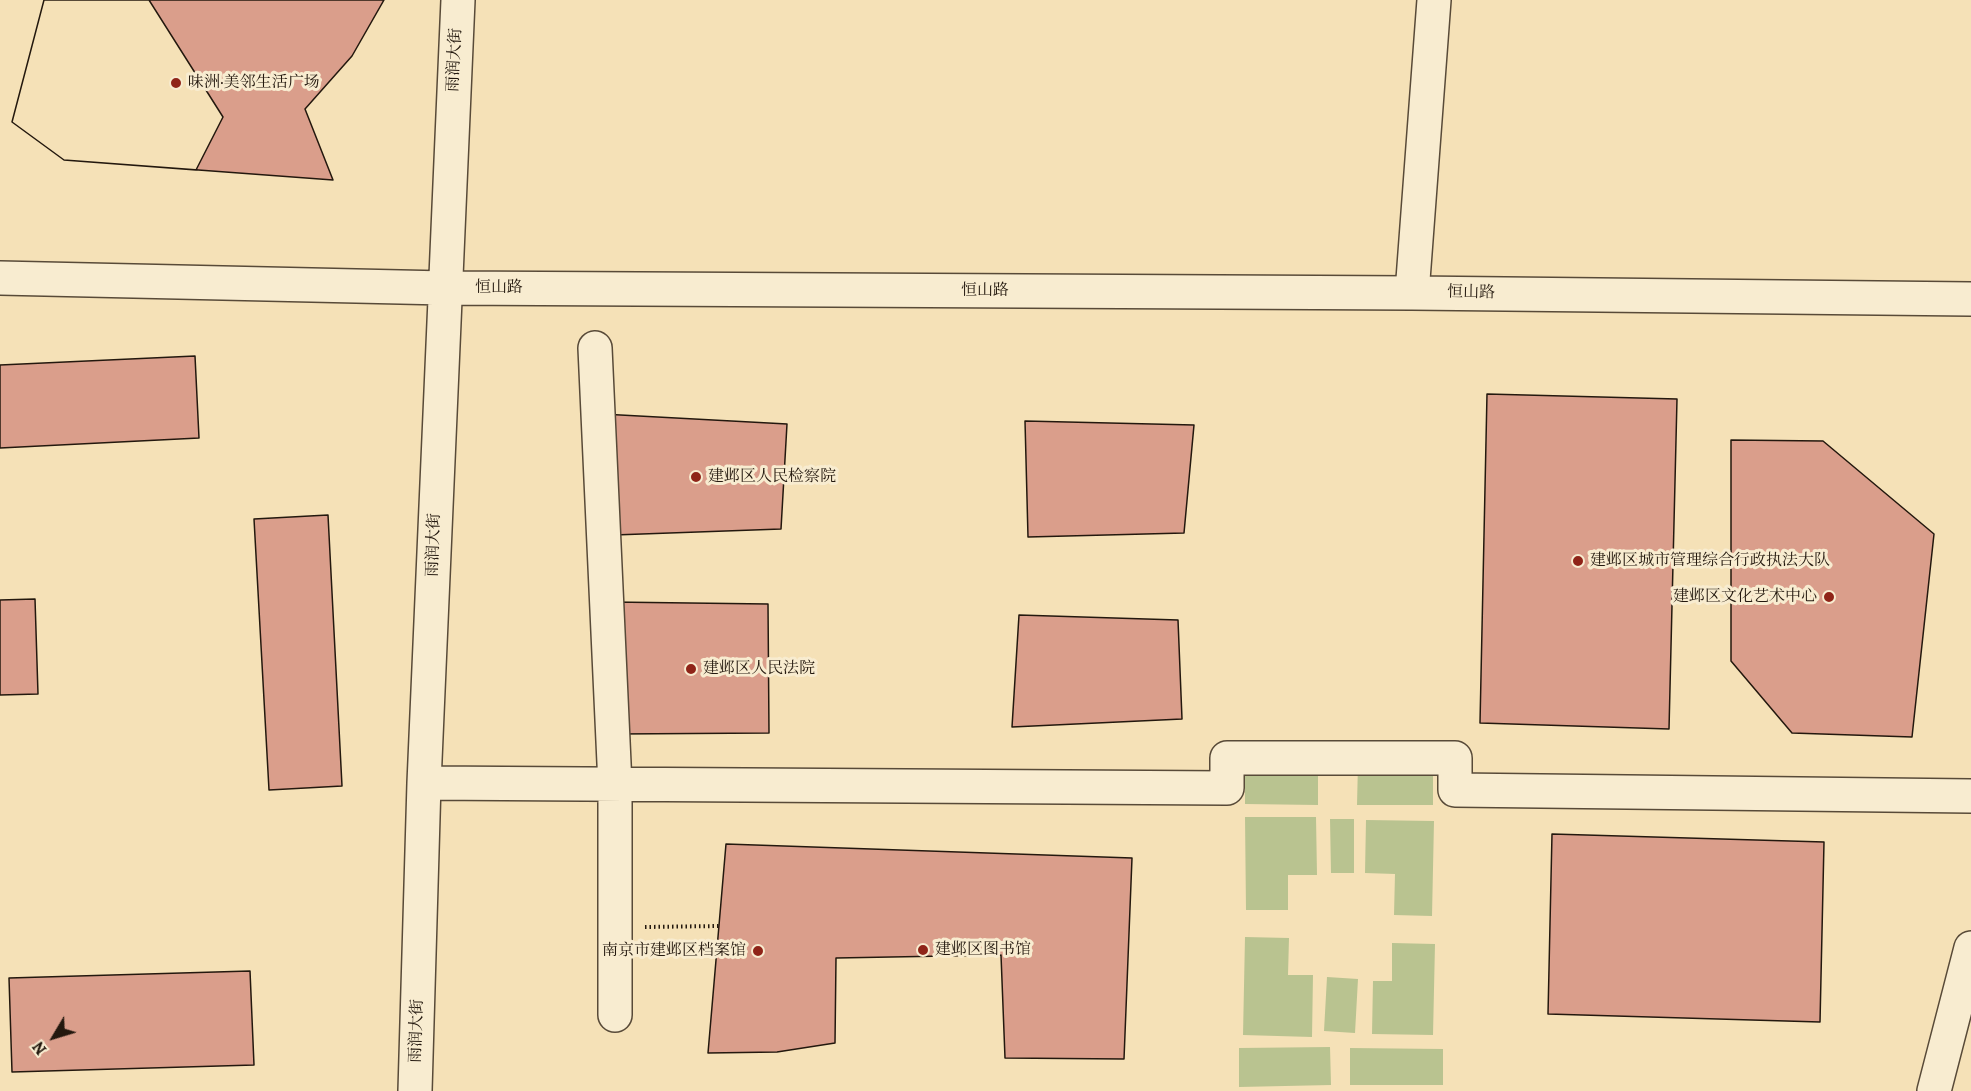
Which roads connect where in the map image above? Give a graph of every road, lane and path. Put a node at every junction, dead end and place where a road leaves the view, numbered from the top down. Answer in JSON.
{"nodes":[{"id":1,"x":458,"y":0,"type":"edge"},
{"id":2,"x":1434,"y":0,"type":"edge"},
{"id":3,"x":0,"y":278,"type":"edge"},
{"id":4,"x":445,"y":288,"type":"junction"},
{"id":5,"x":1412,"y":293,"type":"junction"},
{"id":6,"x":1971,"y":298,"type":"edge"},
{"id":7,"x":595,"y":348,"type":"dead end"},
{"id":8,"x":424,"y":783,"type":"junction"},
{"id":9,"x":615,"y":784,"type":"junction"},
{"id":10,"x":1971,"y":796,"type":"edge"},
{"id":11,"x":719,"y":926,"type":"dead end"},
{"id":12,"x":615,"y":928,"type":"junction"},
{"id":13,"x":1971,"y":948,"type":"edge"},
{"id":14,"x":615,"y":1015,"type":"dead end"},
{"id":15,"x":415,"y":1091,"type":"edge"},
{"id":16,"x":1934,"y":1091,"type":"edge"}],
"edges":[{"from":1,"to":4,"type":"street","name":"雨润大街"},
{"from":2,"to":5,"type":"street"},
{"from":3,"to":4,"type":"street","name":"恒山路"},
{"from":4,"to":5,"type":"street","name":"恒山路"},
{"from":4,"to":8,"type":"street","name":"雨润大街"},
{"from":5,"to":6,"type":"street","name":"恒山路"},
{"from":7,"to":9,"type":"street"},
{"from":8,"to":9,"type":"street"},
{"from":8,"to":15,"type":"street","name":"雨润大街"},
{"from":9,"to":10,"type":"street"},
{"from":9,"to":12,"type":"street"},
{"from":11,"to":12,"type":"path"},
{"from":12,"to":14,"type":"street"},
{"from":13,"to":16,"type":"street"}]}
